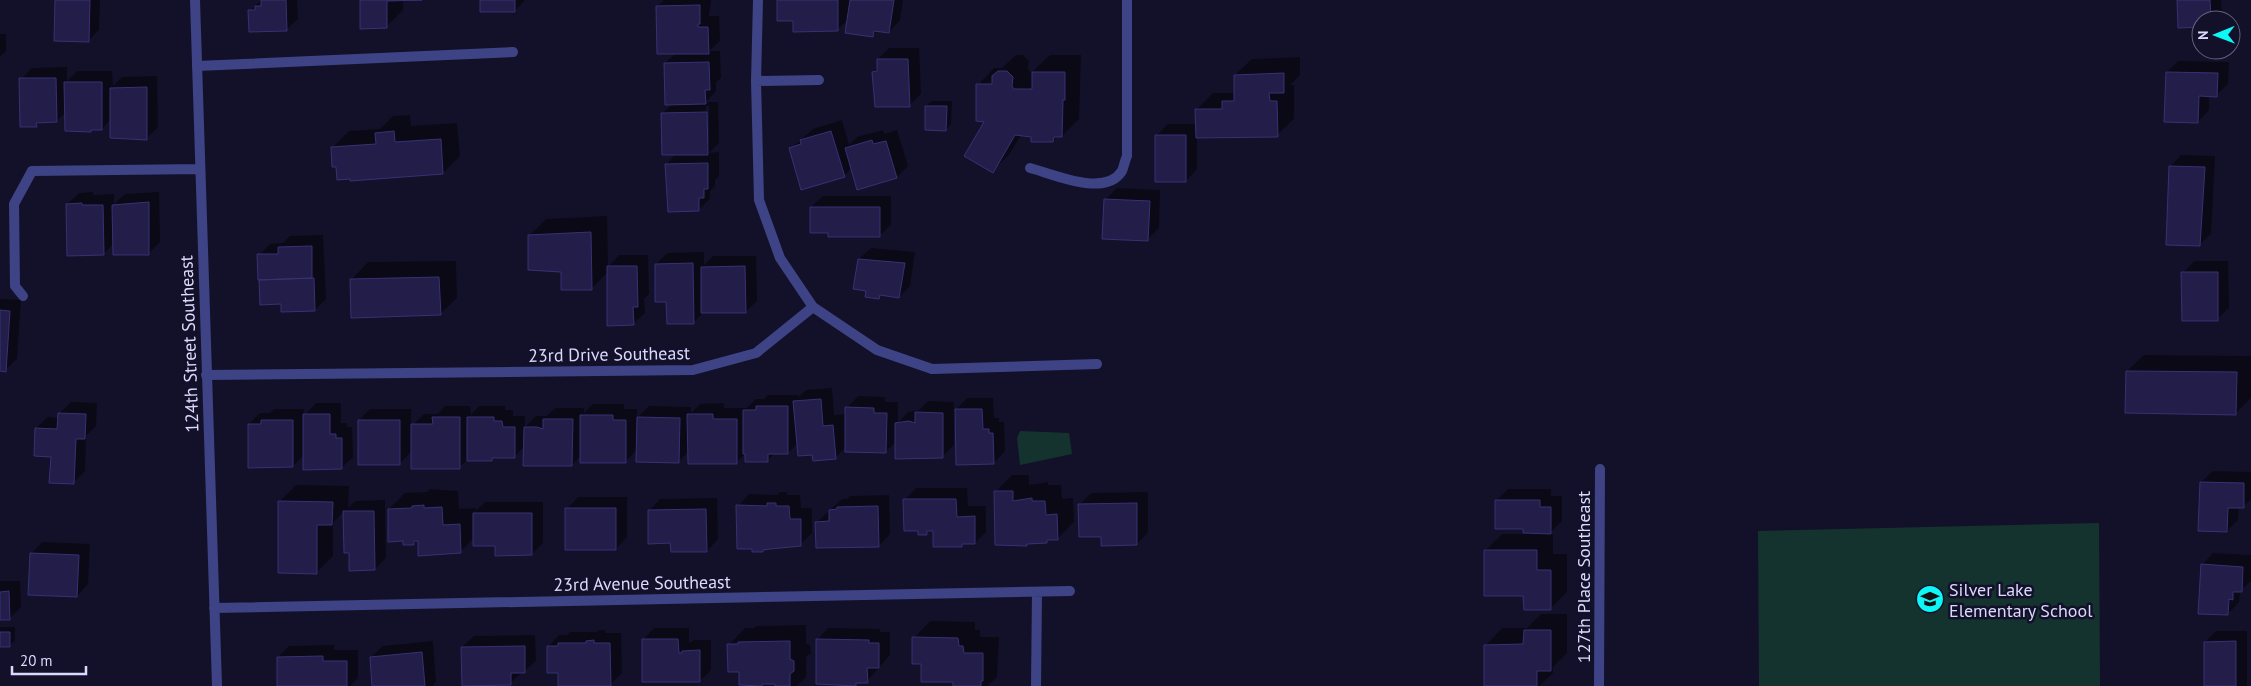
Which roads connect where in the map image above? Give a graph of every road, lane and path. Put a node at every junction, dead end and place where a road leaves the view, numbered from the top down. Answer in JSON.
{"nodes":[{"id":1,"x":195,"y":0,"type":"edge"},
{"id":2,"x":758,"y":0,"type":"edge"},
{"id":3,"x":1127,"y":0,"type":"edge"},
{"id":4,"x":512,"y":52,"type":"dead end"},
{"id":5,"x":197,"y":66,"type":"junction"},
{"id":6,"x":819,"y":80,"type":"dead end"},
{"id":7,"x":756,"y":81,"type":"junction"},
{"id":8,"x":1030,"y":168,"type":"dead end"},
{"id":9,"x":200,"y":169,"type":"junction"},
{"id":10,"x":23,"y":296,"type":"dead end"},
{"id":11,"x":813,"y":307,"type":"junction"},
{"id":12,"x":1097,"y":364,"type":"dead end"},
{"id":13,"x":206,"y":376,"type":"junction"},
{"id":14,"x":1600,"y":469,"type":"dead end"},
{"id":15,"x":1070,"y":591,"type":"dead end"},
{"id":16,"x":1037,"y":592,"type":"junction"},
{"id":17,"x":214,"y":608,"type":"junction"},
{"id":18,"x":217,"y":686,"type":"edge"},
{"id":19,"x":1036,"y":686,"type":"edge"},
{"id":20,"x":1599,"y":686,"type":"edge"}],
"edges":[{"from":1,"to":5,"type":"street","name":"124th Street Southeast"},
{"from":2,"to":7,"type":"street"},
{"from":3,"to":8,"type":"street"},
{"from":4,"to":5,"type":"street"},
{"from":5,"to":9,"type":"street","name":"124th Street Southeast"},
{"from":6,"to":7,"type":"street"},
{"from":7,"to":11,"type":"street"},
{"from":9,"to":10,"type":"street"},
{"from":9,"to":13,"type":"street","name":"124th Street Southeast"},
{"from":11,"to":12,"type":"street"},
{"from":11,"to":13,"type":"street","name":"23rd Drive Southeast"},
{"from":13,"to":17,"type":"street","name":"124th Street Southeast"},
{"from":14,"to":20,"type":"street","name":"127th Place Southeast"},
{"from":15,"to":16,"type":"street","name":"23rd Avenue Southeast"},
{"from":16,"to":17,"type":"street","name":"23rd Avenue Southeast"},
{"from":16,"to":19,"type":"street"},
{"from":17,"to":18,"type":"street","name":"124th Street Southeast"}]}
